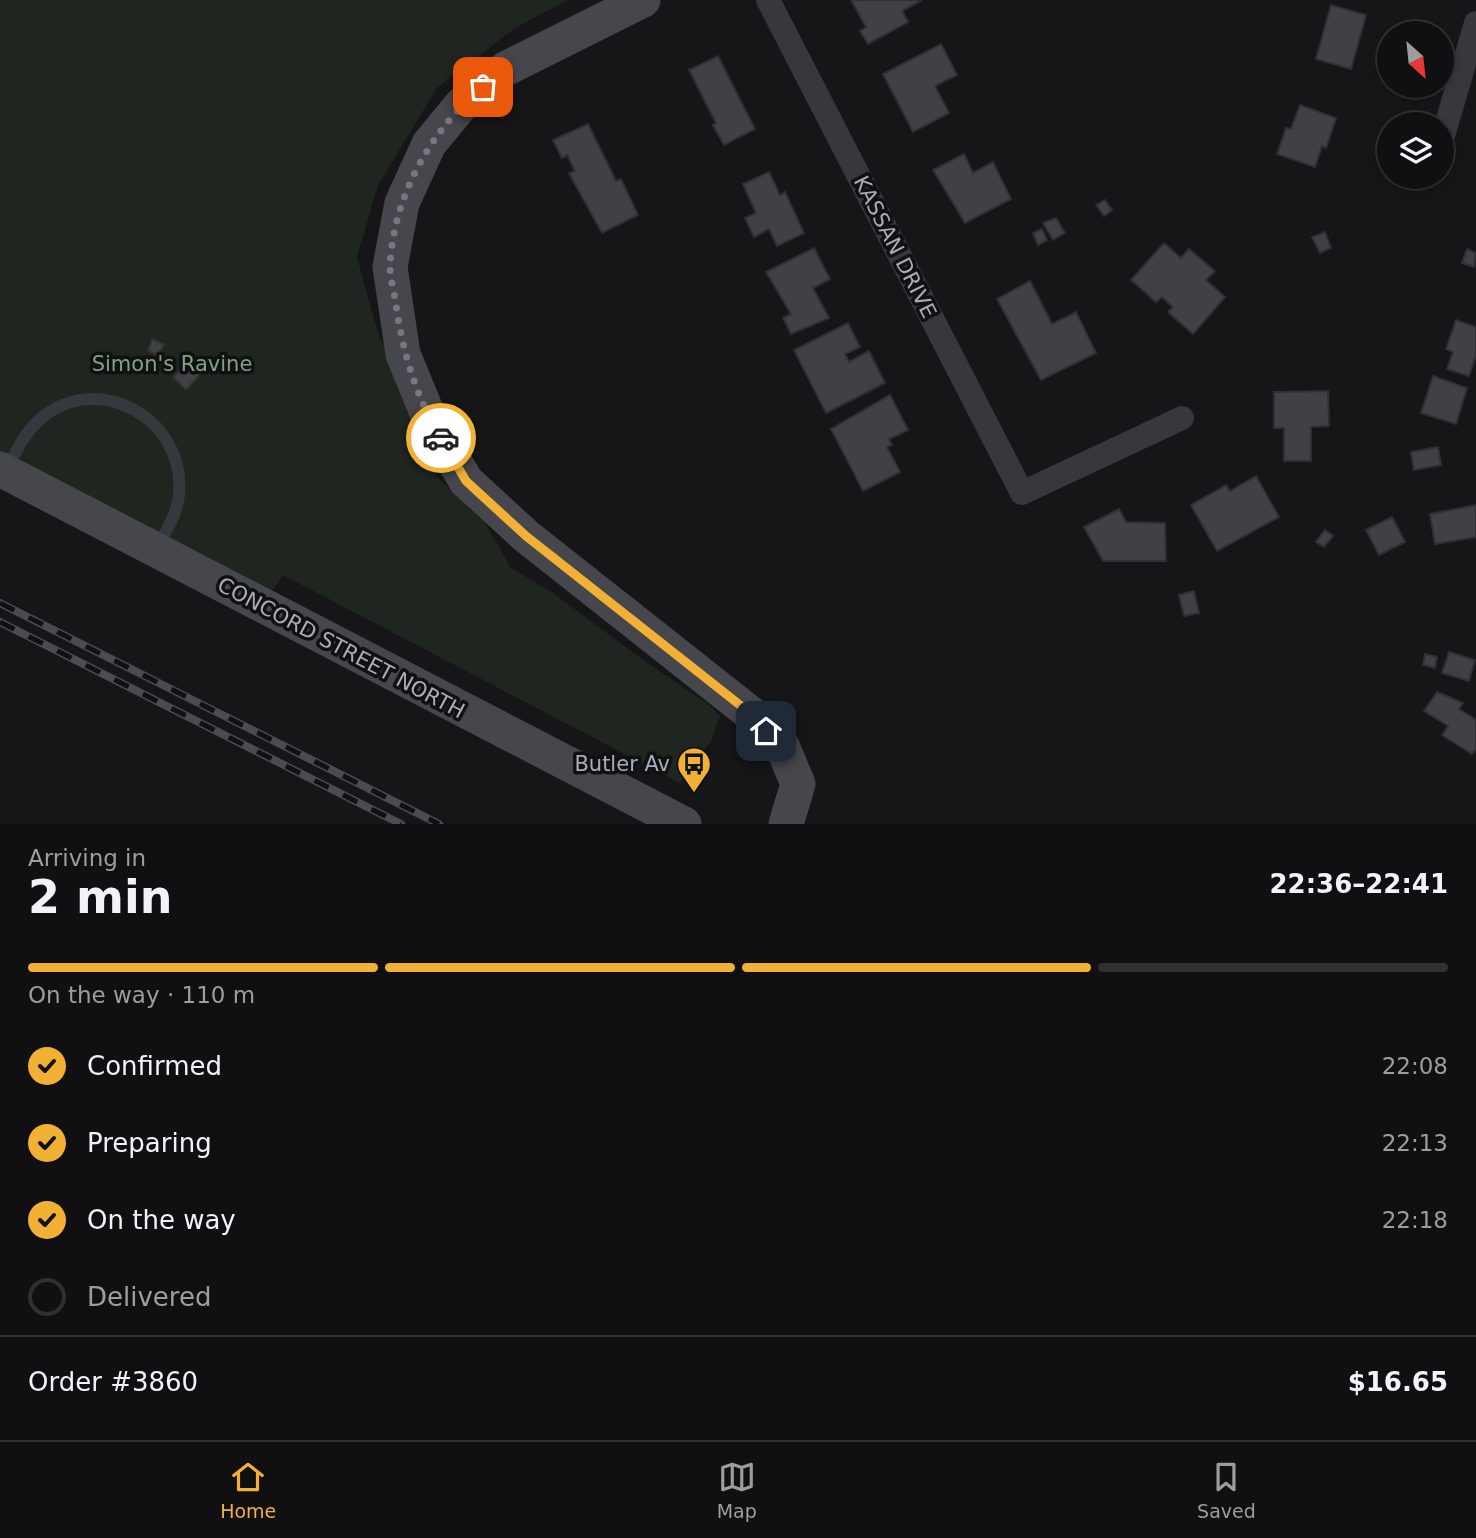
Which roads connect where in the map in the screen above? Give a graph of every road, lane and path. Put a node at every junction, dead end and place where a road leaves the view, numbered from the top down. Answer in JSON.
{"nodes":[{"id":1,"x":643,"y":0,"type":"edge"},
{"id":2,"x":768,"y":0,"type":"edge"},
{"id":3,"x":1476,"y":23,"type":"edge"},
{"id":4,"x":1450,"y":112,"type":"edge"},
{"id":5,"x":1182,"y":418,"type":"dead end"},
{"id":6,"x":3,"y":470,"type":"edge"},
{"id":7,"x":156,"y":551,"type":"junction"},
{"id":8,"x":684,"y":824,"type":"edge"},
{"id":9,"x":786,"y":824,"type":"edge"}],
"edges":[{"from":1,"to":9,"type":"street"},
{"from":2,"to":5,"type":"street","name":"KASSAN DRIVE"},
{"from":3,"to":4,"type":"street"},
{"from":6,"to":7,"type":"street","name":"CONCORD STREET NORTH"},
{"from":6,"to":7,"type":"lane"},
{"from":7,"to":8,"type":"street","name":"CONCORD STREET NORTH"}]}
